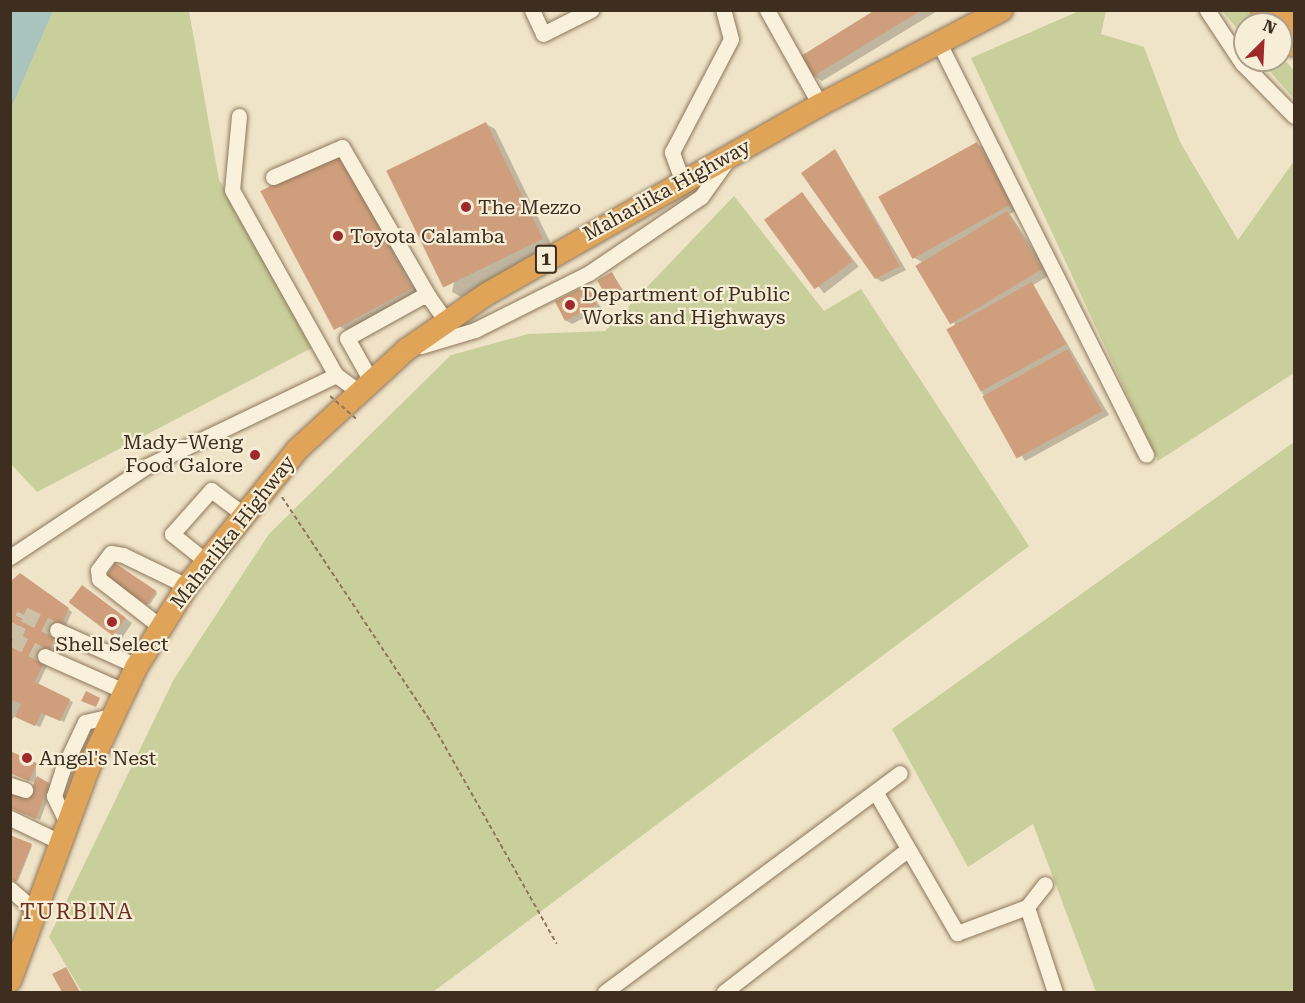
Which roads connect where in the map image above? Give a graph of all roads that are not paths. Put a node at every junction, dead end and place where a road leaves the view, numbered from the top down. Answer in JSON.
{"nodes":[{"id":1,"x":532,"y":10,"type":"edge"},
{"id":2,"x":591,"y":10,"type":"edge"},
{"id":3,"x":723,"y":10,"type":"edge"},
{"id":4,"x":767,"y":10,"type":"edge"},
{"id":5,"x":990,"y":10,"type":"edge"},
{"id":6,"x":1002,"y":10,"type":"edge"},
{"id":7,"x":1207,"y":10,"type":"edge"},
{"id":8,"x":971,"y":24,"type":"junction"},
{"id":9,"x":938,"y":41,"type":"junction"},
{"id":10,"x":820,"y":105,"type":"junction"},
{"id":11,"x":239,"y":116,"type":"dead end"},
{"id":12,"x":1294,"y":116,"type":"edge"},
{"id":13,"x":731,"y":155,"type":"junction"},
{"id":14,"x":273,"y":177,"type":"dead end"},
{"id":15,"x":682,"y":180,"type":"junction"},
{"id":16,"x":429,"y":297,"type":"junction"},
{"id":17,"x":446,"y":321,"type":"junction"},
{"id":18,"x":406,"y":350,"type":"junction"},
{"id":19,"x":336,"y":375,"type":"junction"},
{"id":20,"x":365,"y":386,"type":"junction"},
{"id":21,"x":1146,"y":455,"type":"dead end"},
{"id":22,"x":243,"y":514,"type":"junction"},
{"id":23,"x":10,"y":557,"type":"edge"},
{"id":24,"x":207,"y":562,"type":"junction"},
{"id":25,"x":187,"y":586,"type":"junction"},
{"id":26,"x":161,"y":627,"type":"junction"},
{"id":27,"x":57,"y":630,"type":"tunnel mouth"},
{"id":28,"x":45,"y":656,"type":"tunnel mouth"},
{"id":29,"x":137,"y":666,"type":"junction"},
{"id":30,"x":124,"y":691,"type":"junction"},
{"id":31,"x":900,"y":773,"type":"dead end"},
{"id":32,"x":876,"y":793,"type":"junction"},
{"id":33,"x":10,"y":818,"type":"edge"},
{"id":34,"x":64,"y":832,"type":"junction"},
{"id":35,"x":906,"y":851,"type":"junction"},
{"id":36,"x":1045,"y":884,"type":"dead end"},
{"id":37,"x":10,"y":889,"type":"edge"},
{"id":38,"x":1027,"y":907,"type":"junction"},
{"id":39,"x":35,"y":911,"type":"junction"},
{"id":40,"x":15,"y":942,"type":"edge"},
{"id":41,"x":10,"y":981,"type":"edge"},
{"id":42,"x":609,"y":991,"type":"edge"},
{"id":43,"x":724,"y":993,"type":"edge"},
{"id":44,"x":1055,"y":993,"type":"edge"}],
"edges":[{"from":1,"to":2,"type":"street"},
{"from":3,"to":15,"type":"street"},
{"from":4,"to":10,"type":"street"},
{"from":5,"to":8,"type":"highway"},
{"from":6,"to":8,"type":"highway","name":"Maharlika Highway","number":"1"},
{"from":7,"to":12,"type":"street"},
{"from":8,"to":9,"type":"highway","name":"Maharlika Highway","number":"1"},
{"from":9,"to":10,"type":"highway","name":"Maharlika Highway","number":"1"},
{"from":9,"to":21,"type":"street"},
{"from":10,"to":13,"type":"highway","name":"Maharlika Highway","number":"1"},
{"from":11,"to":19,"type":"street"},
{"from":13,"to":15,"type":"highway","name":"Maharlika Highway","number":"1"},
{"from":13,"to":18,"type":"street"},
{"from":14,"to":16,"type":"street"},
{"from":15,"to":17,"type":"highway","name":"Maharlika Highway","number":"1"},
{"from":16,"to":17,"type":"street"},
{"from":16,"to":20,"type":"street"},
{"from":17,"to":18,"type":"highway","name":"Maharlika Highway","number":"1"},
{"from":18,"to":20,"type":"highway","name":"Maharlika Highway","number":"1"},
{"from":19,"to":20,"type":"street"},
{"from":19,"to":23,"type":"street"},
{"from":20,"to":22,"type":"highway","name":"Maharlika Highway","number":"1"},
{"from":22,"to":24,"type":"highway","name":"Maharlika Highway","number":"1"},
{"from":22,"to":24,"type":"street"},
{"from":24,"to":25,"type":"highway","name":"Maharlika Highway","number":"1"},
{"from":25,"to":26,"type":"highway","name":"Maharlika Highway","number":"1"},
{"from":25,"to":26,"type":"street"},
{"from":26,"to":29,"type":"highway","name":"Maharlika Highway","number":"1"},
{"from":27,"to":29,"type":"street"},
{"from":28,"to":30,"type":"street"},
{"from":29,"to":30,"type":"highway","name":"Maharlika Highway","number":"1"},
{"from":30,"to":34,"type":"highway","name":"Maharlika Highway","number":"1"},
{"from":31,"to":32,"type":"street"},
{"from":32,"to":35,"type":"street"},
{"from":32,"to":42,"type":"street"},
{"from":33,"to":34,"type":"street"},
{"from":34,"to":39,"type":"highway","name":"Maharlika Highway","number":"1"},
{"from":35,"to":38,"type":"street"},
{"from":35,"to":43,"type":"street"},
{"from":36,"to":38,"type":"street"},
{"from":37,"to":39,"type":"street"},
{"from":38,"to":44,"type":"street"},
{"from":39,"to":40,"type":"highway","name":"Maharlika Highway","number":"1"},
{"from":40,"to":41,"type":"highway","name":"Maharlika Highway","number":"1"}]}
